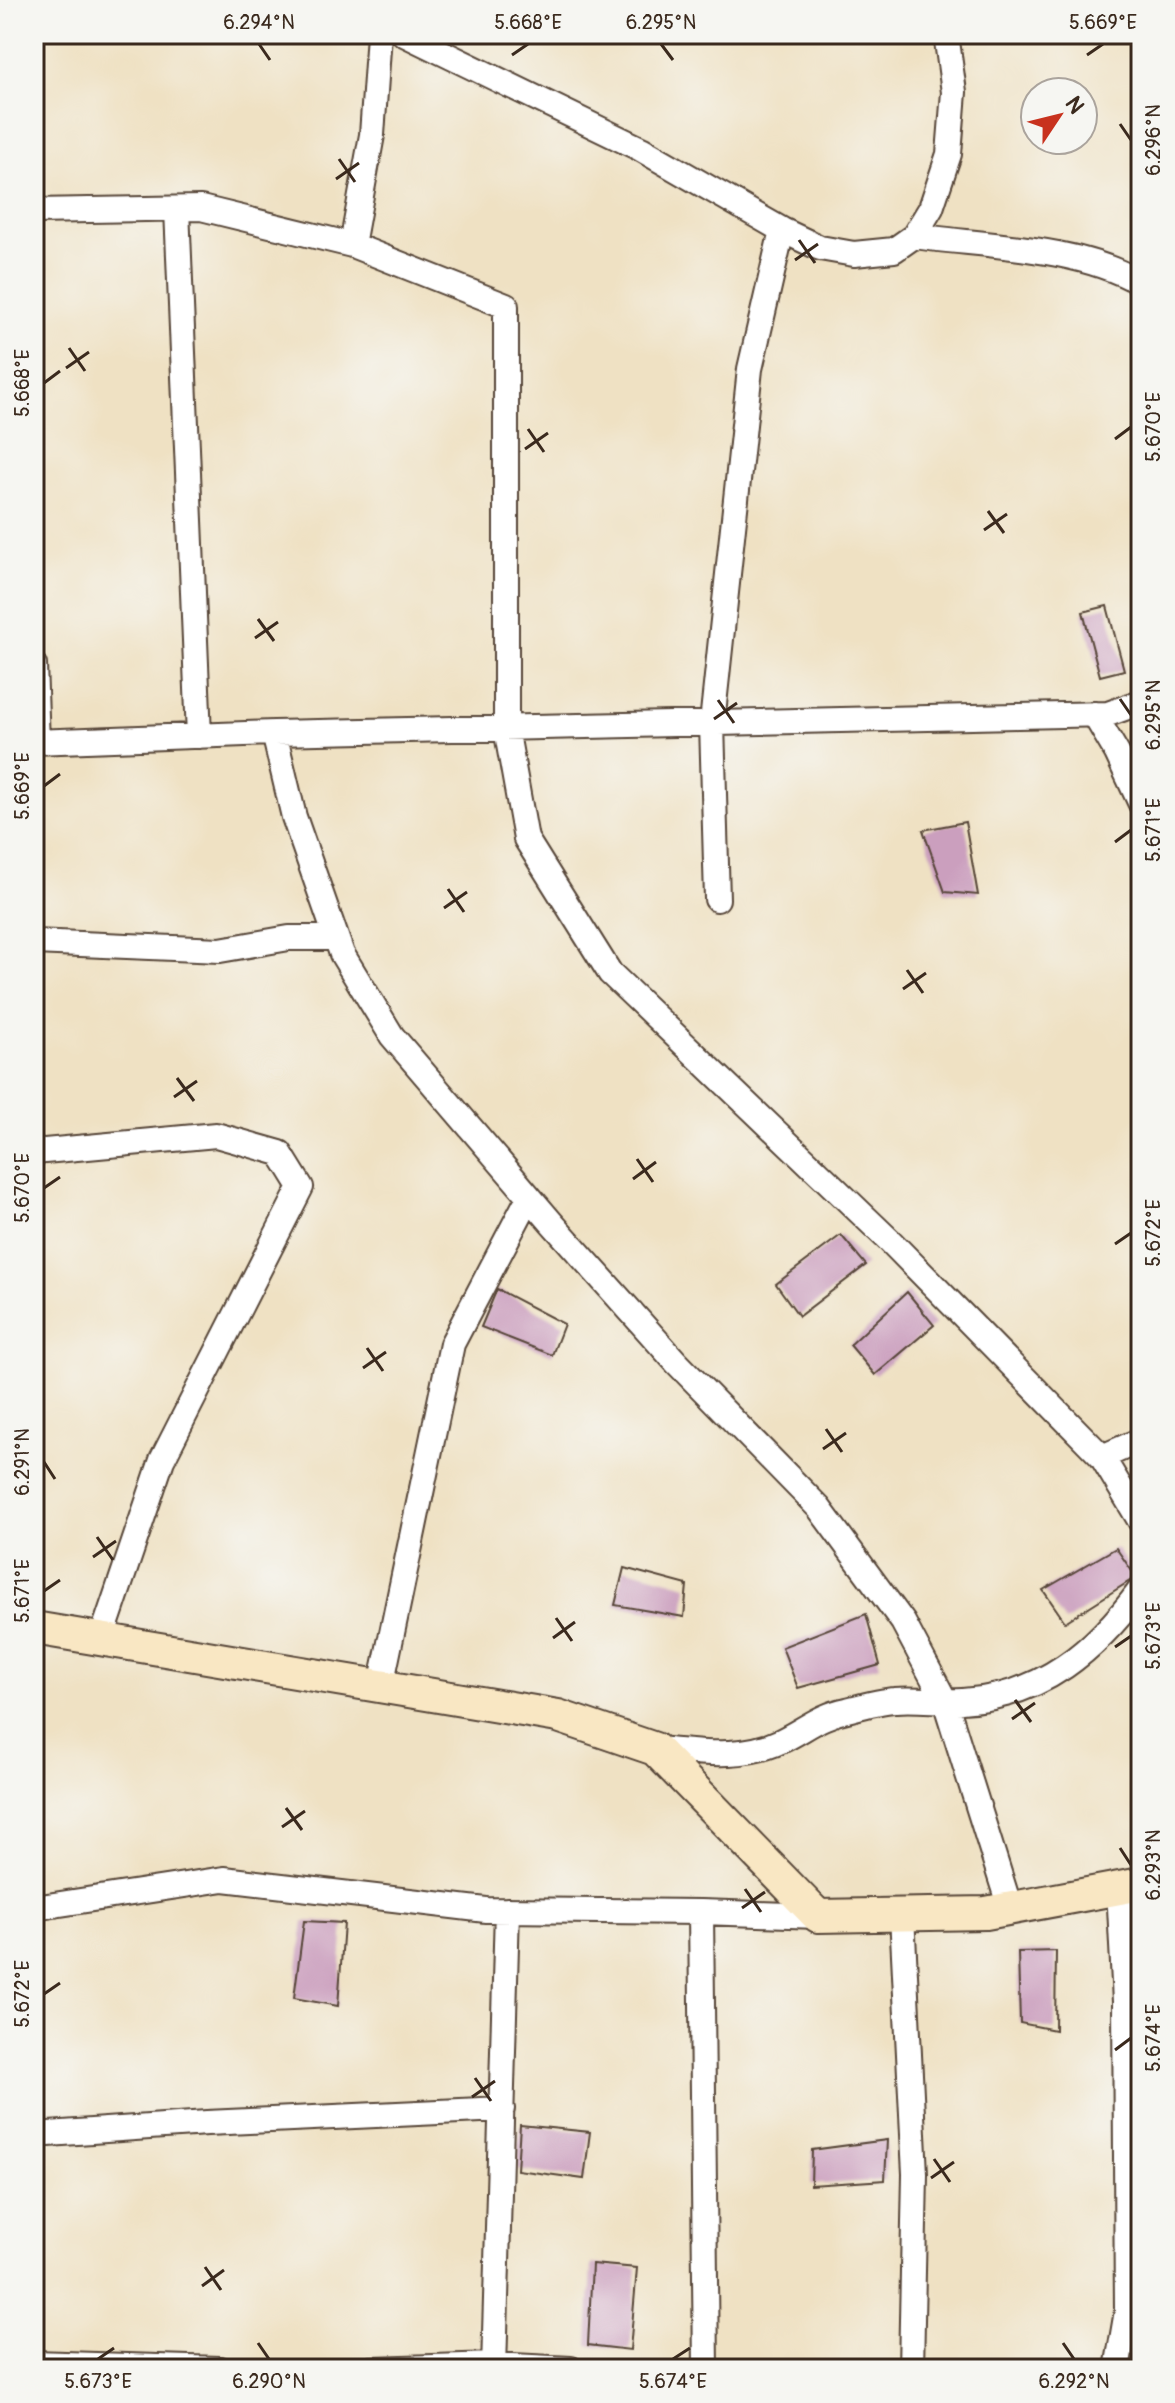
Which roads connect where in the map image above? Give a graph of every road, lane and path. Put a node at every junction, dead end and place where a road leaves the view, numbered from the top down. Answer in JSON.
{"nodes":[{"id":1,"x":379,"y":34,"type":"edge"},
{"id":2,"x":404,"y":34,"type":"edge"},
{"id":3,"x":946,"y":34,"type":"edge"},
{"id":4,"x":177,"y":209,"type":"junction"},
{"id":5,"x":34,"y":211,"type":"edge"},
{"id":6,"x":782,"y":230,"type":"junction"},
{"id":7,"x":914,"y":236,"type":"junction"},
{"id":8,"x":352,"y":245,"type":"junction"},
{"id":9,"x":1141,"y":283,"type":"edge"},
{"id":10,"x":34,"y":665,"type":"edge"},
{"id":11,"x":1141,"y":702,"type":"edge"},
{"id":12,"x":1094,"y":714,"type":"junction"},
{"id":13,"x":712,"y":723,"type":"junction"},
{"id":14,"x":506,"y":728,"type":"junction"},
{"id":15,"x":274,"y":733,"type":"junction"},
{"id":16,"x":199,"y":736,"type":"junction"},
{"id":17,"x":35,"y":742,"type":"edge"},
{"id":18,"x":1141,"y":804,"type":"edge"},
{"id":19,"x":717,"y":899,"type":"dead end"},
{"id":20,"x":336,"y":938,"type":"junction"},
{"id":21,"x":34,"y":942,"type":"edge"},
{"id":22,"x":34,"y":1152,"type":"edge"},
{"id":23,"x":529,"y":1197,"type":"junction"},
{"id":24,"x":1141,"y":1440,"type":"edge"},
{"id":25,"x":1102,"y":1457,"type":"junction"},
{"id":26,"x":1141,"y":1522,"type":"edge"},
{"id":27,"x":1141,"y":1589,"type":"edge"},
{"id":28,"x":34,"y":1628,"type":"edge"},
{"id":29,"x":101,"y":1640,"type":"junction"},
{"id":30,"x":381,"y":1686,"type":"junction"},
{"id":31,"x":945,"y":1701,"type":"junction"},
{"id":32,"x":655,"y":1749,"type":"junction"},
{"id":33,"x":1130,"y":1886,"type":"edge"},
{"id":34,"x":34,"y":1908,"type":"edge"},
{"id":35,"x":1010,"y":1908,"type":"junction"},
{"id":36,"x":507,"y":1910,"type":"junction"},
{"id":37,"x":701,"y":1912,"type":"junction"},
{"id":38,"x":902,"y":1915,"type":"junction"},
{"id":39,"x":818,"y":1916,"type":"junction"},
{"id":40,"x":502,"y":2109,"type":"junction"},
{"id":41,"x":34,"y":2135,"type":"edge"},
{"id":42,"x":34,"y":2363,"type":"edge"},
{"id":43,"x":494,"y":2367,"type":"edge"},
{"id":44,"x":220,"y":2369,"type":"edge"},
{"id":45,"x":372,"y":2369,"type":"edge"},
{"id":46,"x":571,"y":2369,"type":"edge"},
{"id":47,"x":706,"y":2369,"type":"edge"},
{"id":48,"x":911,"y":2369,"type":"edge"},
{"id":49,"x":1117,"y":2369,"type":"edge"}],
"edges":[{"from":1,"to":8,"type":"street"},
{"from":2,"to":6,"type":"street"},
{"from":3,"to":7,"type":"street"},
{"from":4,"to":5,"type":"street"},
{"from":4,"to":8,"type":"street"},
{"from":4,"to":16,"type":"street"},
{"from":6,"to":7,"type":"street"},
{"from":6,"to":13,"type":"street"},
{"from":7,"to":9,"type":"street"},
{"from":8,"to":14,"type":"street"},
{"from":10,"to":17,"type":"street"},
{"from":11,"to":12,"type":"street"},
{"from":12,"to":13,"type":"street"},
{"from":12,"to":18,"type":"street"},
{"from":13,"to":14,"type":"street"},
{"from":13,"to":19,"type":"street"},
{"from":14,"to":15,"type":"street"},
{"from":14,"to":25,"type":"street"},
{"from":15,"to":16,"type":"street"},
{"from":15,"to":20,"type":"street"},
{"from":16,"to":17,"type":"street"},
{"from":20,"to":21,"type":"street"},
{"from":20,"to":23,"type":"street"},
{"from":22,"to":29,"type":"street"},
{"from":23,"to":30,"type":"street"},
{"from":23,"to":31,"type":"street"},
{"from":24,"to":25,"type":"street"},
{"from":25,"to":26,"type":"street"},
{"from":27,"to":31,"type":"street"},
{"from":28,"to":29,"type":"street"},
{"from":29,"to":30,"type":"street"},
{"from":30,"to":32,"type":"street"},
{"from":31,"to":32,"type":"street"},
{"from":31,"to":35,"type":"street"},
{"from":32,"to":39,"type":"street"},
{"from":33,"to":35,"type":"street"},
{"from":33,"to":49,"type":"street"},
{"from":34,"to":36,"type":"street"},
{"from":35,"to":38,"type":"street"},
{"from":36,"to":37,"type":"street"},
{"from":36,"to":40,"type":"street"},
{"from":37,"to":39,"type":"street"},
{"from":37,"to":47,"type":"street"},
{"from":38,"to":39,"type":"street"},
{"from":38,"to":48,"type":"street"},
{"from":40,"to":41,"type":"street"},
{"from":40,"to":43,"type":"street"},
{"from":42,"to":44,"type":"street"},
{"from":43,"to":45,"type":"street"},
{"from":43,"to":46,"type":"street"}]}
